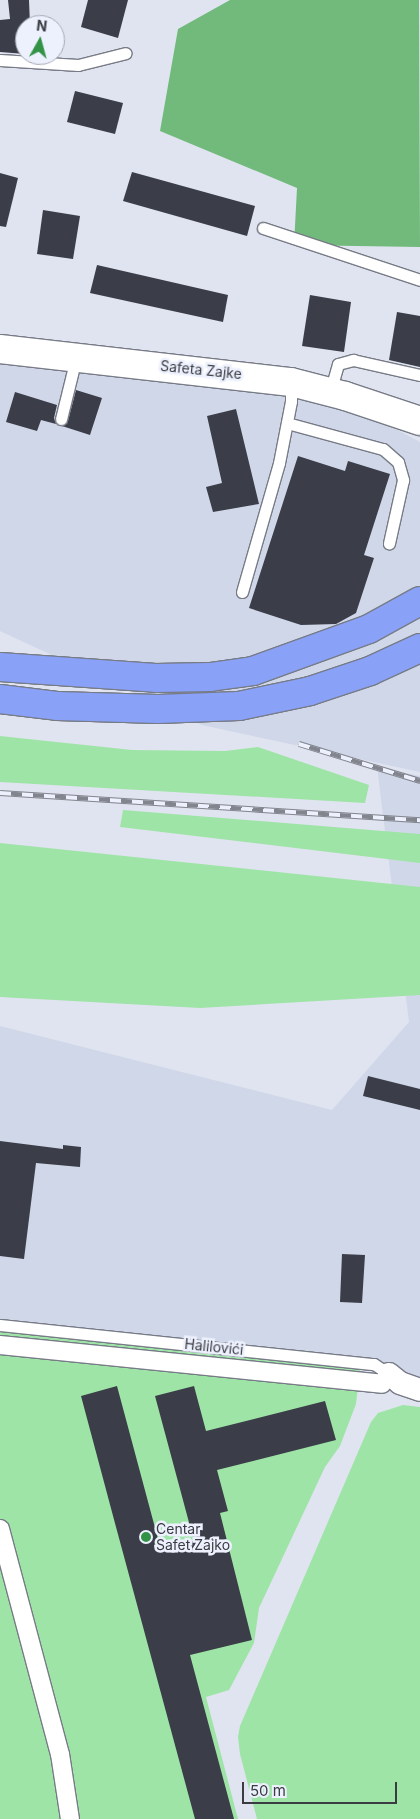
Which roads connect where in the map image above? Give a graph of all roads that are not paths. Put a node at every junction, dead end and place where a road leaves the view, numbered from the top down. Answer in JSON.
{"nodes":[{"id":1,"x":126,"y":53,"type":"dead end"},
{"id":2,"x":0,"y":60,"type":"edge"},
{"id":3,"x":263,"y":228,"type":"dead end"},
{"id":4,"x":420,"y":280,"type":"edge"},
{"id":5,"x":0,"y":349,"type":"edge"},
{"id":6,"x":76,"y":356,"type":"junction"},
{"id":7,"x":420,"y":376,"type":"edge"},
{"id":8,"x":291,"y":382,"type":"junction"},
{"id":9,"x":330,"y":392,"type":"junction"},
{"id":10,"x":409,"y":418,"type":"edge"},
{"id":11,"x":61,"y":419,"type":"dead end"},
{"id":12,"x":287,"y":423,"type":"junction"},
{"id":13,"x":420,"y":430,"type":"edge"},
{"id":14,"x":389,"y":543,"type":"dead end"},
{"id":15,"x":242,"y":592,"type":"dead end"},
{"id":16,"x":420,"y":601,"type":"edge"},
{"id":17,"x":420,"y":648,"type":"edge"},
{"id":18,"x":0,"y":667,"type":"edge"},
{"id":19,"x":0,"y":699,"type":"edge"},
{"id":20,"x":0,"y":1325,"type":"edge"},
{"id":21,"x":0,"y":1345,"type":"edge"},
{"id":22,"x":385,"y":1379,"type":"junction"},
{"id":23,"x":420,"y":1390,"type":"edge"},
{"id":24,"x":0,"y":1528,"type":"edge"},
{"id":25,"x":70,"y":1819,"type":"edge"}],
"edges":[{"from":1,"to":2,"type":"lane"},
{"from":3,"to":4,"type":"lane"},
{"from":5,"to":6,"type":"main road","name":"Safeta Zajke"},
{"from":6,"to":8,"type":"main road","name":"Safeta Zajke"},
{"from":6,"to":11,"type":"lane"},
{"from":7,"to":9,"type":"lane"},
{"from":8,"to":9,"type":"main road","name":"Safeta Zajke"},
{"from":8,"to":12,"type":"lane"},
{"from":9,"to":10,"type":"main road","name":"Safeta Zajke"},
{"from":10,"to":13,"type":"main road","name":"Safeta Zajke"},
{"from":12,"to":14,"type":"lane"},
{"from":12,"to":15,"type":"lane"},
{"from":16,"to":18,"type":"highway"},
{"from":17,"to":19,"type":"highway"},
{"from":20,"to":22,"type":"lane","name":"Halilovići"},
{"from":21,"to":22,"type":"street"},
{"from":22,"to":23,"type":"street","name":"Halilovići"},
{"from":24,"to":25,"type":"street"}]}
